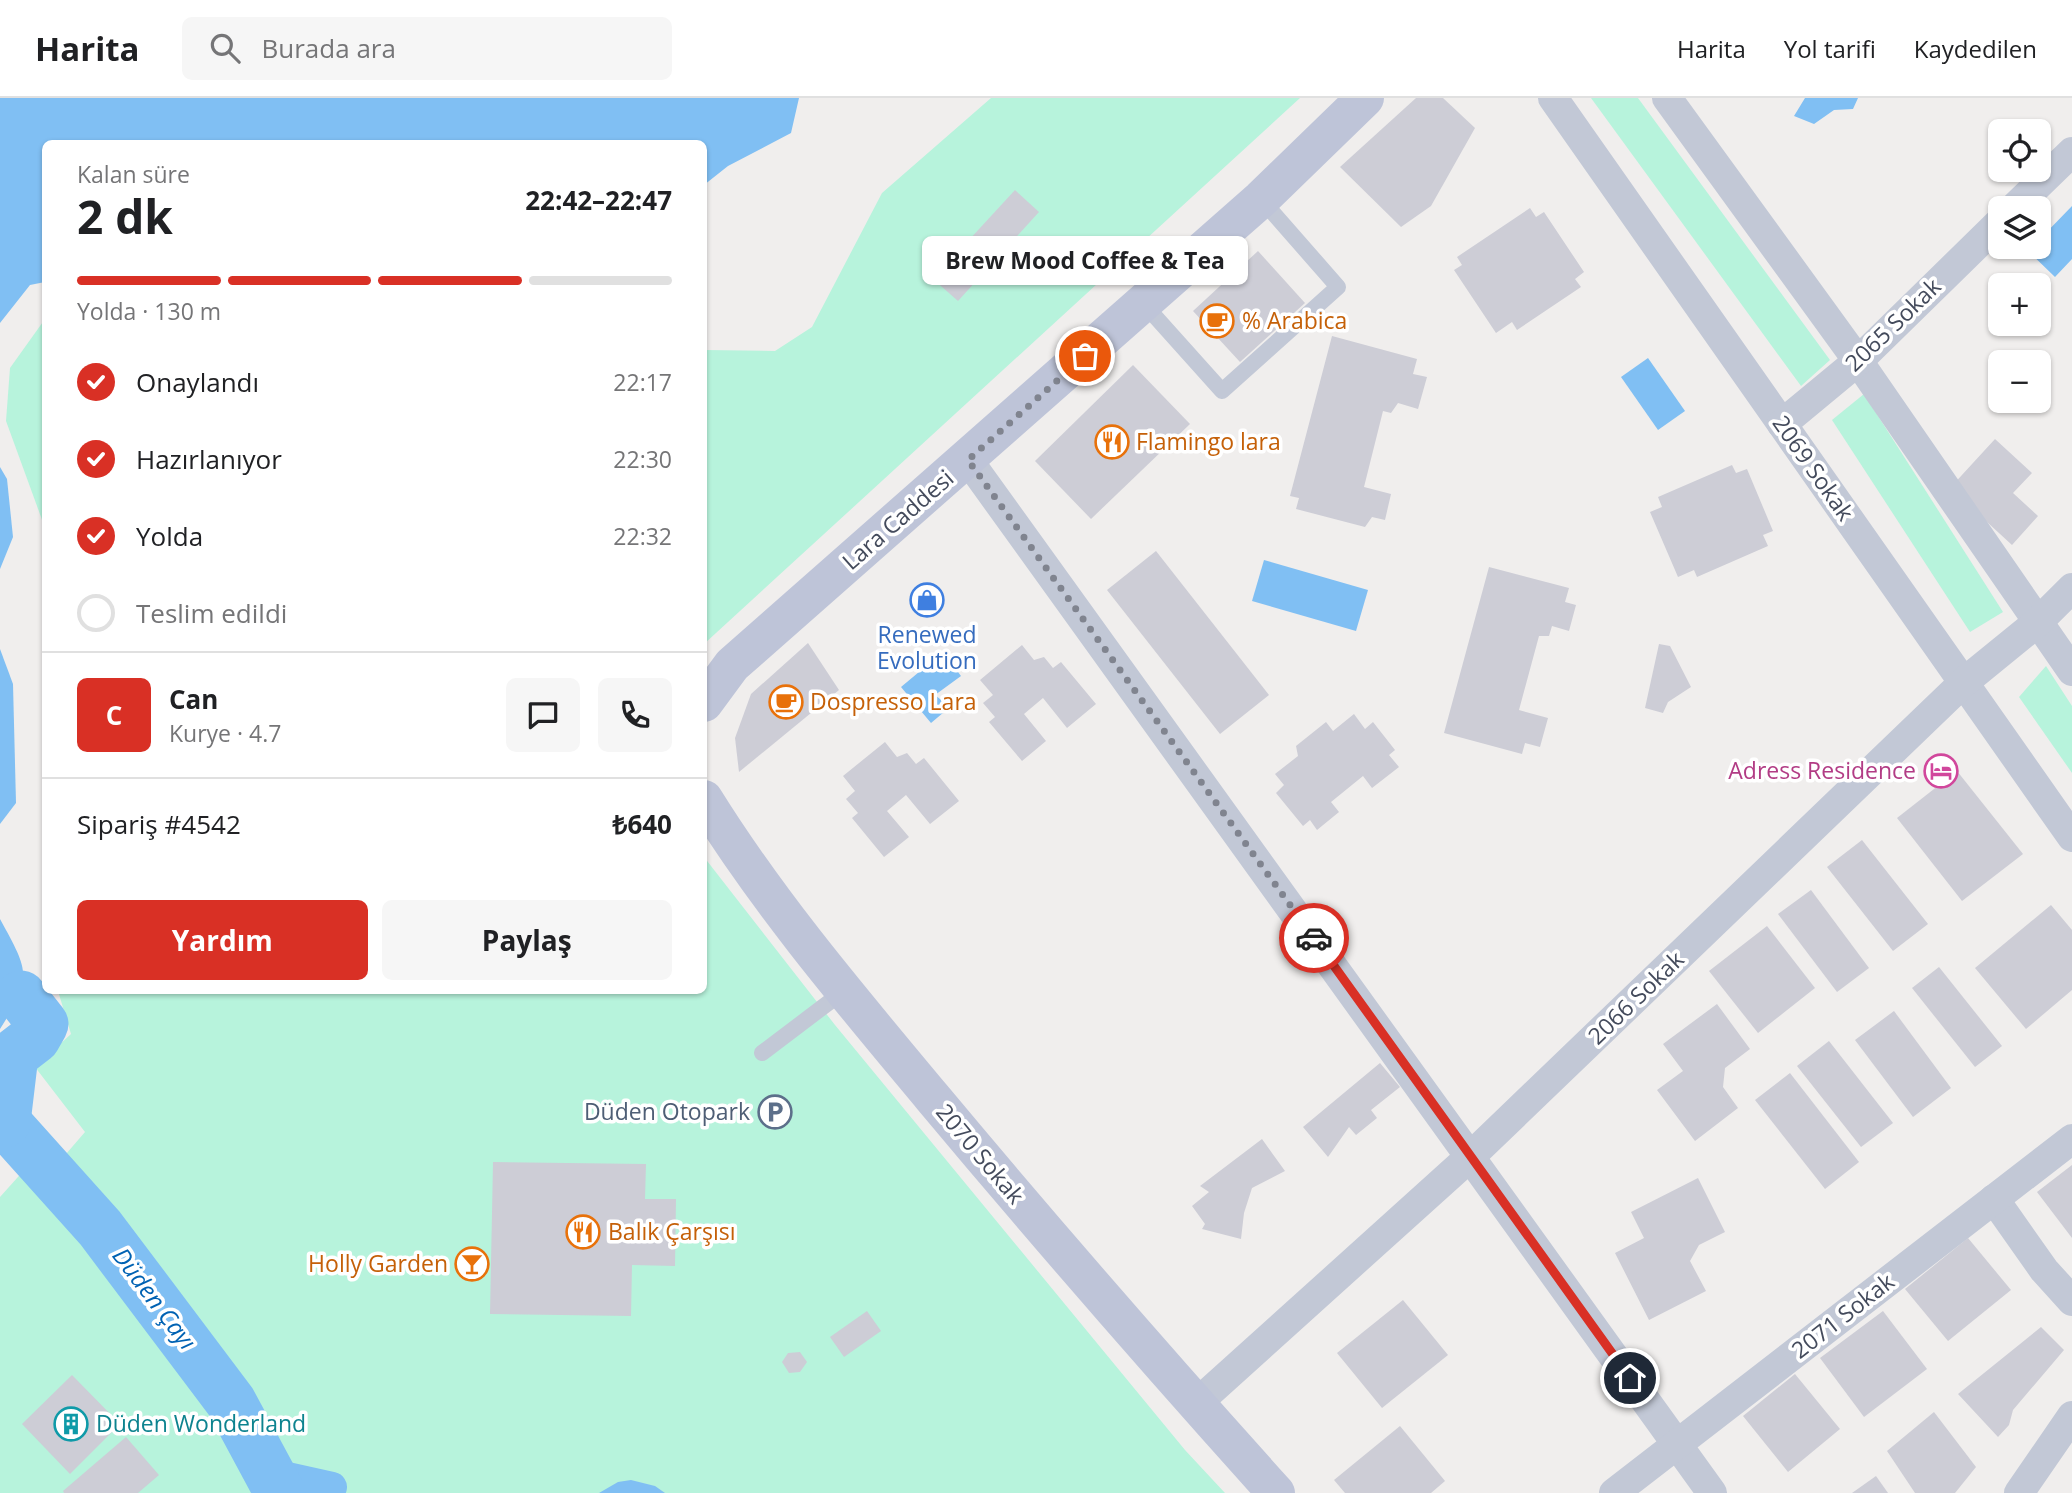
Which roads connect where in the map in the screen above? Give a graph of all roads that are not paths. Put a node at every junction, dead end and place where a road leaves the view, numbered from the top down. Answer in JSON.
{"nodes":[{"id":1,"x":1365,"y":98,"type":"edge"},
{"id":2,"x":1553,"y":98,"type":"edge"},
{"id":3,"x":1667,"y":98,"type":"edge"},
{"id":4,"x":2072,"y":152,"type":"edge"},
{"id":5,"x":2026,"y":196,"type":"edge"},
{"id":6,"x":1261,"y":199,"type":"junction"},
{"id":7,"x":1988,"y":234,"type":"edge"},
{"id":8,"x":1144,"y":304,"type":"junction"},
{"id":9,"x":1858,"y":362,"type":"junction"},
{"id":10,"x":1782,"y":424,"type":"junction"},
{"id":11,"x":968,"y":460,"type":"junction"},
{"id":12,"x":2072,"y":587,"type":"edge"},
{"id":13,"x":2038,"y":622,"type":"junction"},
{"id":14,"x":2072,"y":671,"type":"edge"},
{"id":15,"x":1963,"y":682,"type":"junction"},
{"id":16,"x":707,"y":699,"type":"edge"},
{"id":17,"x":707,"y":804,"type":"edge"},
{"id":18,"x":2072,"y":837,"type":"edge"},
{"id":19,"x":844,"y":991,"type":"junction"},
{"id":20,"x":762,"y":1053,"type":"dead end"},
{"id":21,"x":2072,"y":1139,"type":"edge"},
{"id":22,"x":1472,"y":1156,"type":"junction"},
{"id":23,"x":1994,"y":1199,"type":"junction"},
{"id":24,"x":2072,"y":1301,"type":"edge"},
{"id":25,"x":1196,"y":1404,"type":"junction"},
{"id":26,"x":2072,"y":1416,"type":"edge"},
{"id":27,"x":1677,"y":1444,"type":"junction"},
{"id":28,"x":1276,"y":1493,"type":"edge"},
{"id":29,"x":1614,"y":1493,"type":"edge"},
{"id":30,"x":1712,"y":1493,"type":"edge"},
{"id":31,"x":2019,"y":1493,"type":"edge"}],
"edges":[{"from":1,"to":6,"type":"street","name":"Lara Caddesi"},
{"from":2,"to":10,"type":"street","name":"2069 Sokak"},
{"from":3,"to":9,"type":"street"},
{"from":4,"to":5,"type":"street"},
{"from":6,"to":8,"type":"street","name":"Lara Caddesi"},
{"from":6,"to":8,"type":"lane"},
{"from":7,"to":9,"type":"street","name":"2065 Sokak"},
{"from":8,"to":11,"type":"street","name":"Lara Caddesi"},
{"from":9,"to":10,"type":"street","name":"2065 Sokak"},
{"from":9,"to":13,"type":"street"},
{"from":10,"to":15,"type":"street","name":"2069 Sokak"},
{"from":11,"to":16,"type":"street","name":"Lara Caddesi"},
{"from":11,"to":22,"type":"street"},
{"from":12,"to":13,"type":"street","name":"2066 Sokak"},
{"from":13,"to":14,"type":"street"},
{"from":13,"to":15,"type":"street","name":"2066 Sokak"},
{"from":15,"to":18,"type":"street","name":"2069 Sokak"},
{"from":15,"to":22,"type":"street","name":"2066 Sokak"},
{"from":17,"to":19,"type":"street","name":"2070 Sokak"},
{"from":19,"to":20,"type":"lane"},
{"from":19,"to":25,"type":"street","name":"2070 Sokak"},
{"from":21,"to":23,"type":"street","name":"2071 Sokak"},
{"from":22,"to":25,"type":"street","name":"2066 Sokak"},
{"from":22,"to":27,"type":"street"},
{"from":23,"to":24,"type":"street"},
{"from":23,"to":27,"type":"street","name":"2071 Sokak"},
{"from":25,"to":28,"type":"street","name":"2070 Sokak"},
{"from":26,"to":31,"type":"street"},
{"from":27,"to":29,"type":"street","name":"2071 Sokak"},
{"from":27,"to":30,"type":"street"}]}
